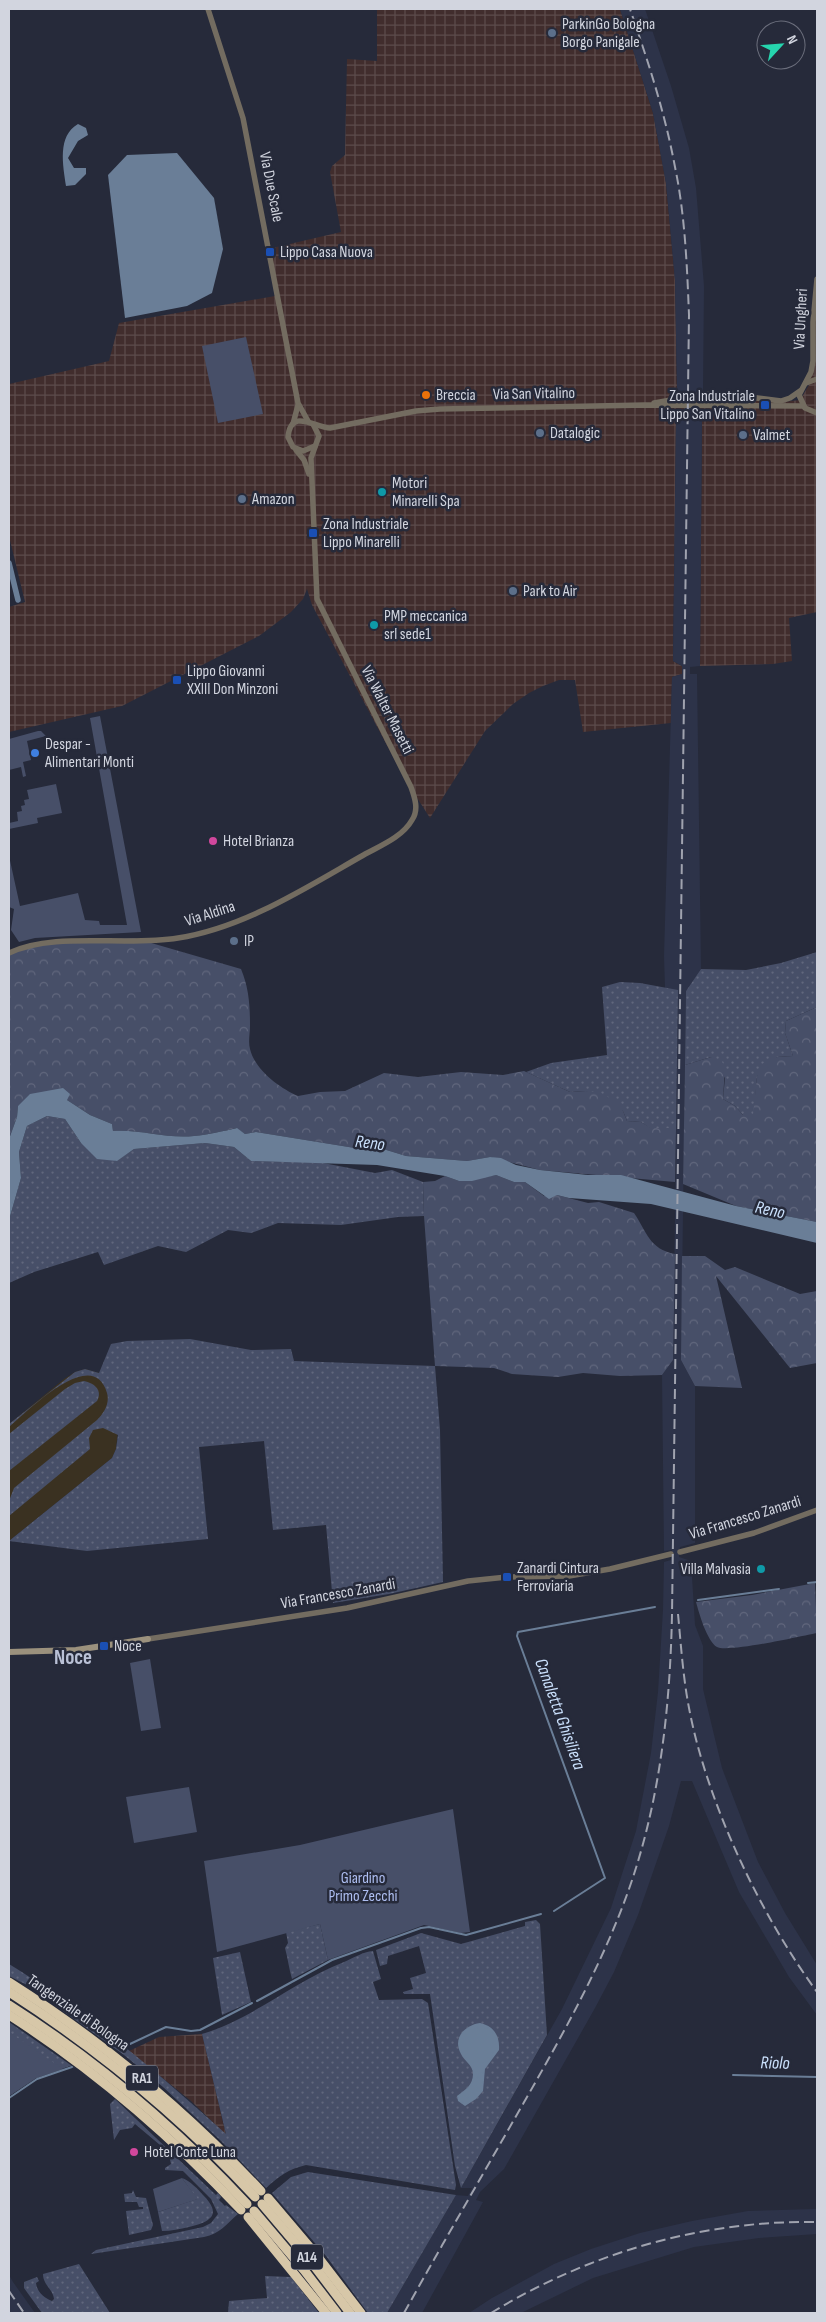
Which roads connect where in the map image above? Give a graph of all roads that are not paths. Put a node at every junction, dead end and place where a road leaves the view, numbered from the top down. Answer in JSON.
{"nodes":[{"id":1,"x":208,"y":9,"type":"edge"},
{"id":2,"x":817,"y":279,"type":"edge"},
{"id":3,"x":813,"y":361,"type":"junction"},
{"id":4,"x":817,"y":371,"type":"edge"},
{"id":5,"x":817,"y":379,"type":"edge"},
{"id":6,"x":804,"y":384,"type":"junction"},
{"id":7,"x":800,"y":391,"type":"junction"},
{"id":8,"x":298,"y":403,"type":"junction"},
{"id":9,"x":645,"y":405,"type":"junction"},
{"id":10,"x":803,"y":406,"type":"junction"},
{"id":11,"x":817,"y":413,"type":"edge"},
{"id":12,"x":311,"y":423,"type":"junction"},
{"id":13,"x":293,"y":424,"type":"junction"},
{"id":14,"x":334,"y":428,"type":"junction"},
{"id":15,"x":316,"y":443,"type":"junction"},
{"id":16,"x":296,"y":450,"type":"junction"},
{"id":17,"x":312,"y":483,"type":"junction"},
{"id":18,"x":401,"y":833,"type":"joint"},
{"id":19,"x":9,"y":953,"type":"edge"},
{"id":20,"x":817,"y":1510,"type":"edge"},
{"id":21,"x":680,"y":1552,"type":"dead end"},
{"id":22,"x":671,"y":1554,"type":"dead end"},
{"id":23,"x":148,"y":1639,"type":"joint"},
{"id":24,"x":9,"y":1652,"type":"edge"},
{"id":25,"x":9,"y":1982,"type":"edge"},
{"id":26,"x":9,"y":1992,"type":"edge"},
{"id":27,"x":9,"y":2005,"type":"edge"},
{"id":28,"x":9,"y":2015,"type":"edge"},
{"id":29,"x":262,"y":2197,"type":"junction"},
{"id":30,"x":247,"y":2210,"type":"junction"},
{"id":31,"x":326,"y":2313,"type":"edge"},
{"id":32,"x":337,"y":2313,"type":"edge"},
{"id":33,"x":350,"y":2313,"type":"edge"},
{"id":34,"x":361,"y":2313,"type":"edge"}],
"edges":[{"from":1,"to":8,"type":"street","name":"Via Due Scale"},
{"from":2,"to":3,"type":"street","name":"Via Ungheri"},
{"from":3,"to":4,"type":"street","name":"Via Ungheri"},
{"from":3,"to":6,"type":"street","name":"Via Ungheri"},
{"from":5,"to":6,"type":"street"},
{"from":6,"to":7,"type":"street","name":"Via Ungheri"},
{"from":7,"to":9,"type":"street","name":"Via San Vitalino"},
{"from":7,"to":10,"type":"street"},
{"from":8,"to":12,"type":"street","name":"Via Due Scale"},
{"from":8,"to":13,"type":"street","name":"Via Due Scale"},
{"from":9,"to":10,"type":"street","name":"Via San Vitalino"},
{"from":9,"to":14,"type":"street","name":"Via San Vitalino"},
{"from":10,"to":11,"type":"street"},
{"from":12,"to":13,"type":"street"},
{"from":12,"to":14,"type":"street","name":"Via San Vitalino"},
{"from":12,"to":15,"type":"street"},
{"from":13,"to":16,"type":"street"},
{"from":14,"to":15,"type":"street","name":"Via San Vitalino"},
{"from":15,"to":16,"type":"street"},
{"from":15,"to":17,"type":"street"},
{"from":16,"to":17,"type":"street"},
{"from":17,"to":18,"type":"street","name":"Via Walter Masetti"},
{"from":18,"to":19,"type":"street","name":"Via Aldina"},
{"from":20,"to":21,"type":"street","name":"Via Francesco Zanardi"},
{"from":22,"to":23,"type":"street","name":"Via Francesco Zanardi"},
{"from":23,"to":24,"type":"main road","name":"Via Francesco Zanardi"},
{"from":25,"to":29,"type":"highway","name":"Tangenziale di Bologna","number":"RA1"},
{"from":26,"to":29,"type":"highway","number":"A14"},
{"from":27,"to":30,"type":"highway","number":"A14"},
{"from":28,"to":30,"type":"highway","number":"RA1"},
{"from":29,"to":33,"type":"highway","number":"A14"},
{"from":29,"to":34,"type":"highway","name":"Tangenziale di Bologna","number":"RA1"},
{"from":30,"to":31,"type":"highway","number":"RA1"},
{"from":30,"to":32,"type":"highway","number":"A14"}]}
